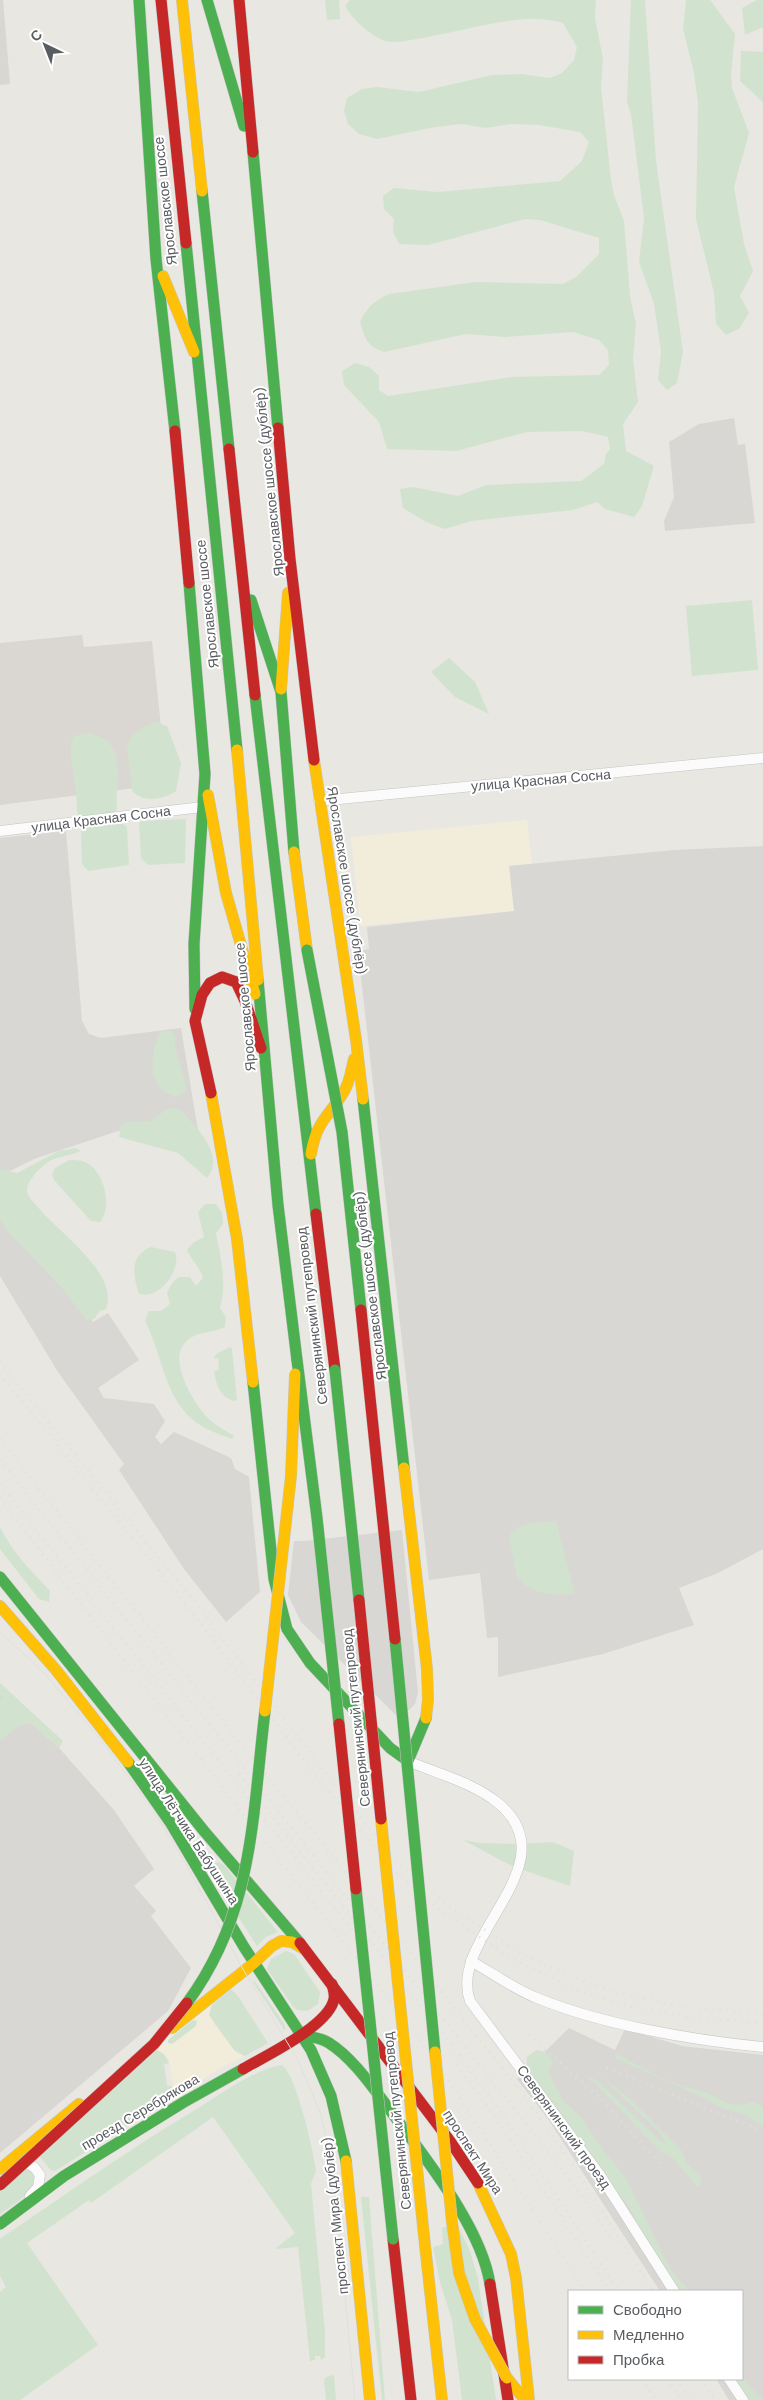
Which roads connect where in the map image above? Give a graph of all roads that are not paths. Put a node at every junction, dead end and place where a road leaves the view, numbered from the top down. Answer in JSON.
{"nodes":[{"id":1,"x":139,"y":0,"type":"edge"},
{"id":2,"x":161,"y":0,"type":"edge"},
{"id":3,"x":182,"y":0,"type":"edge"},
{"id":4,"x":207,"y":0,"type":"edge"},
{"id":5,"x":239,"y":0,"type":"edge"},
{"id":6,"x":254,"y":161,"type":"junction"},
{"id":7,"x":156,"y":259,"type":"junction"},
{"id":8,"x":198,"y":363,"type":"junction"},
{"id":9,"x":290,"y":559,"type":"junction"},
{"id":10,"x":241,"y":567,"type":"junction"},
{"id":11,"x":281,"y":692,"type":"junction"},
{"id":12,"x":763,"y":758,"type":"edge"},
{"id":13,"x":204,"y":774,"type":"junction"},
{"id":14,"x":319,"y":801,"type":"junction"},
{"id":15,"x":202,"y":806,"type":"junction"},
{"id":16,"x":0,"y":831,"type":"edge"},
{"id":17,"x":195,"y":1021,"type":"junction"},
{"id":18,"x":262,"y":1022,"type":"junction"},
{"id":19,"x":356,"y":1040,"type":"junction"},
{"id":20,"x":265,"y":1058,"type":"junction"},
{"id":21,"x":310,"y":1163,"type":"junction"},
{"id":22,"x":278,"y":1205,"type":"joint"},
{"id":23,"x":297,"y":1360,"type":"junction"},
{"id":24,"x":0,"y":1577,"type":"edge"},
{"id":25,"x":0,"y":1606,"type":"edge"},
{"id":26,"x":408,"y":1761,"type":"junction"},
{"id":27,"x":310,"y":1955,"type":"junction"},
{"id":28,"x":471,"y":1961,"type":"junction"},
{"id":29,"x":254,"y":1963,"type":"junction"},
{"id":30,"x":332,"y":1984,"type":"junction"},
{"id":31,"x":303,"y":2035,"type":"junction"},
{"id":32,"x":763,"y":2047,"type":"edge"},
{"id":33,"x":0,"y":2170,"type":"edge"},
{"id":34,"x":0,"y":2185,"type":"edge"},
{"id":35,"x":2,"y":2222,"type":"edge"},
{"id":36,"x":673,"y":2290,"type":"edge"},
{"id":37,"x":439,"y":2378,"type":"junction"},
{"id":38,"x":731,"y":2380,"type":"edge"},
{"id":39,"x":370,"y":2400,"type":"edge"},
{"id":40,"x":411,"y":2400,"type":"edge"},
{"id":41,"x":442,"y":2400,"type":"edge"},
{"id":42,"x":446,"y":2400,"type":"edge"},
{"id":43,"x":508,"y":2400,"type":"edge"},
{"id":44,"x":525,"y":2400,"type":"edge"},
{"id":45,"x":529,"y":2400,"type":"edge"},
{"id":46,"x":743,"y":2400,"type":"edge"}],
"edges":[{"from":1,"to":7,"type":"main road"},
{"from":2,"to":8,"type":"main road","name":"Ярославское шоссе"},
{"from":3,"to":10,"type":"main road"},
{"from":4,"to":6,"type":"main road"},
{"from":5,"to":6,"type":"main road","name":"Ярославское шоссе (дублёр)"},
{"from":6,"to":9,"type":"main road","name":"Ярославское шоссе (дублёр)"},
{"from":7,"to":8,"type":"main road"},
{"from":7,"to":13,"type":"main road"},
{"from":8,"to":18,"type":"main road","name":"Ярославское шоссе"},
{"from":9,"to":11,"type":"main road"},
{"from":9,"to":14,"type":"main road","name":"Ярославское шоссе (дублёр)"},
{"from":10,"to":11,"type":"main road"},
{"from":10,"to":21,"type":"main road"},
{"from":11,"to":44,"type":"main road","bridge":true},
{"from":12,"to":14,"type":"street","name":"улица Красная Сосна"},
{"from":13,"to":15,"type":"main road"},
{"from":13,"to":18,"type":"main road"},
{"from":14,"to":19,"type":"main road","name":"Ярославское шоссе (дублёр)"},
{"from":15,"to":16,"type":"street","name":"улица Красная Сосна"},
{"from":15,"to":17,"type":"main road"},
{"from":17,"to":20,"type":"main road"},
{"from":17,"to":26,"type":"main road"},
{"from":18,"to":20,"type":"main road","name":"Ярославское шоссе"},
{"from":19,"to":21,"type":"main road"},
{"from":19,"to":26,"type":"main road","name":"Ярославское шоссе (дублёр)"},
{"from":20,"to":22,"type":"main road","name":"Ярославское шоссе"},
{"from":21,"to":37,"type":"main road","name":"Северянинский путепровод","bridge":true},
{"from":22,"to":23,"type":"main road","name":"Северянинский путепровод"},
{"from":23,"to":34,"type":"main road","bridge":true},
{"from":23,"to":40,"type":"main road","name":"Северянинский путепровод","bridge":true},
{"from":24,"to":27,"type":"main road","name":"улица Лётчика Бабушкина"},
{"from":25,"to":29,"type":"main road","name":"улица Лётчика Бабушкина"},
{"from":26,"to":28,"type":"street","name":"Северянинский проезд"},
{"from":27,"to":29,"type":"main road"},
{"from":27,"to":30,"type":"main road","name":"проспект Мира"},
{"from":28,"to":32,"type":"street"},
{"from":28,"to":36,"type":"street","name":"Северянинский проезд"},
{"from":29,"to":31,"type":"main road","name":"улица Лётчика Бабушкина"},
{"from":29,"to":33,"type":"main road"},
{"from":30,"to":31,"type":"main road","name":"проезд Серебрякова"},
{"from":30,"to":45,"type":"main road","name":"проспект Мира"},
{"from":31,"to":35,"type":"main road","name":"проезд Серебрякова"},
{"from":31,"to":39,"type":"main road","name":"проспект Мира (дублёр)"},
{"from":31,"to":43,"type":"main road"},
{"from":33,"to":35,"type":"street"},
{"from":37,"to":41,"type":"main road"},
{"from":37,"to":42,"type":"main road"},
{"from":38,"to":46,"type":"street"}]}
